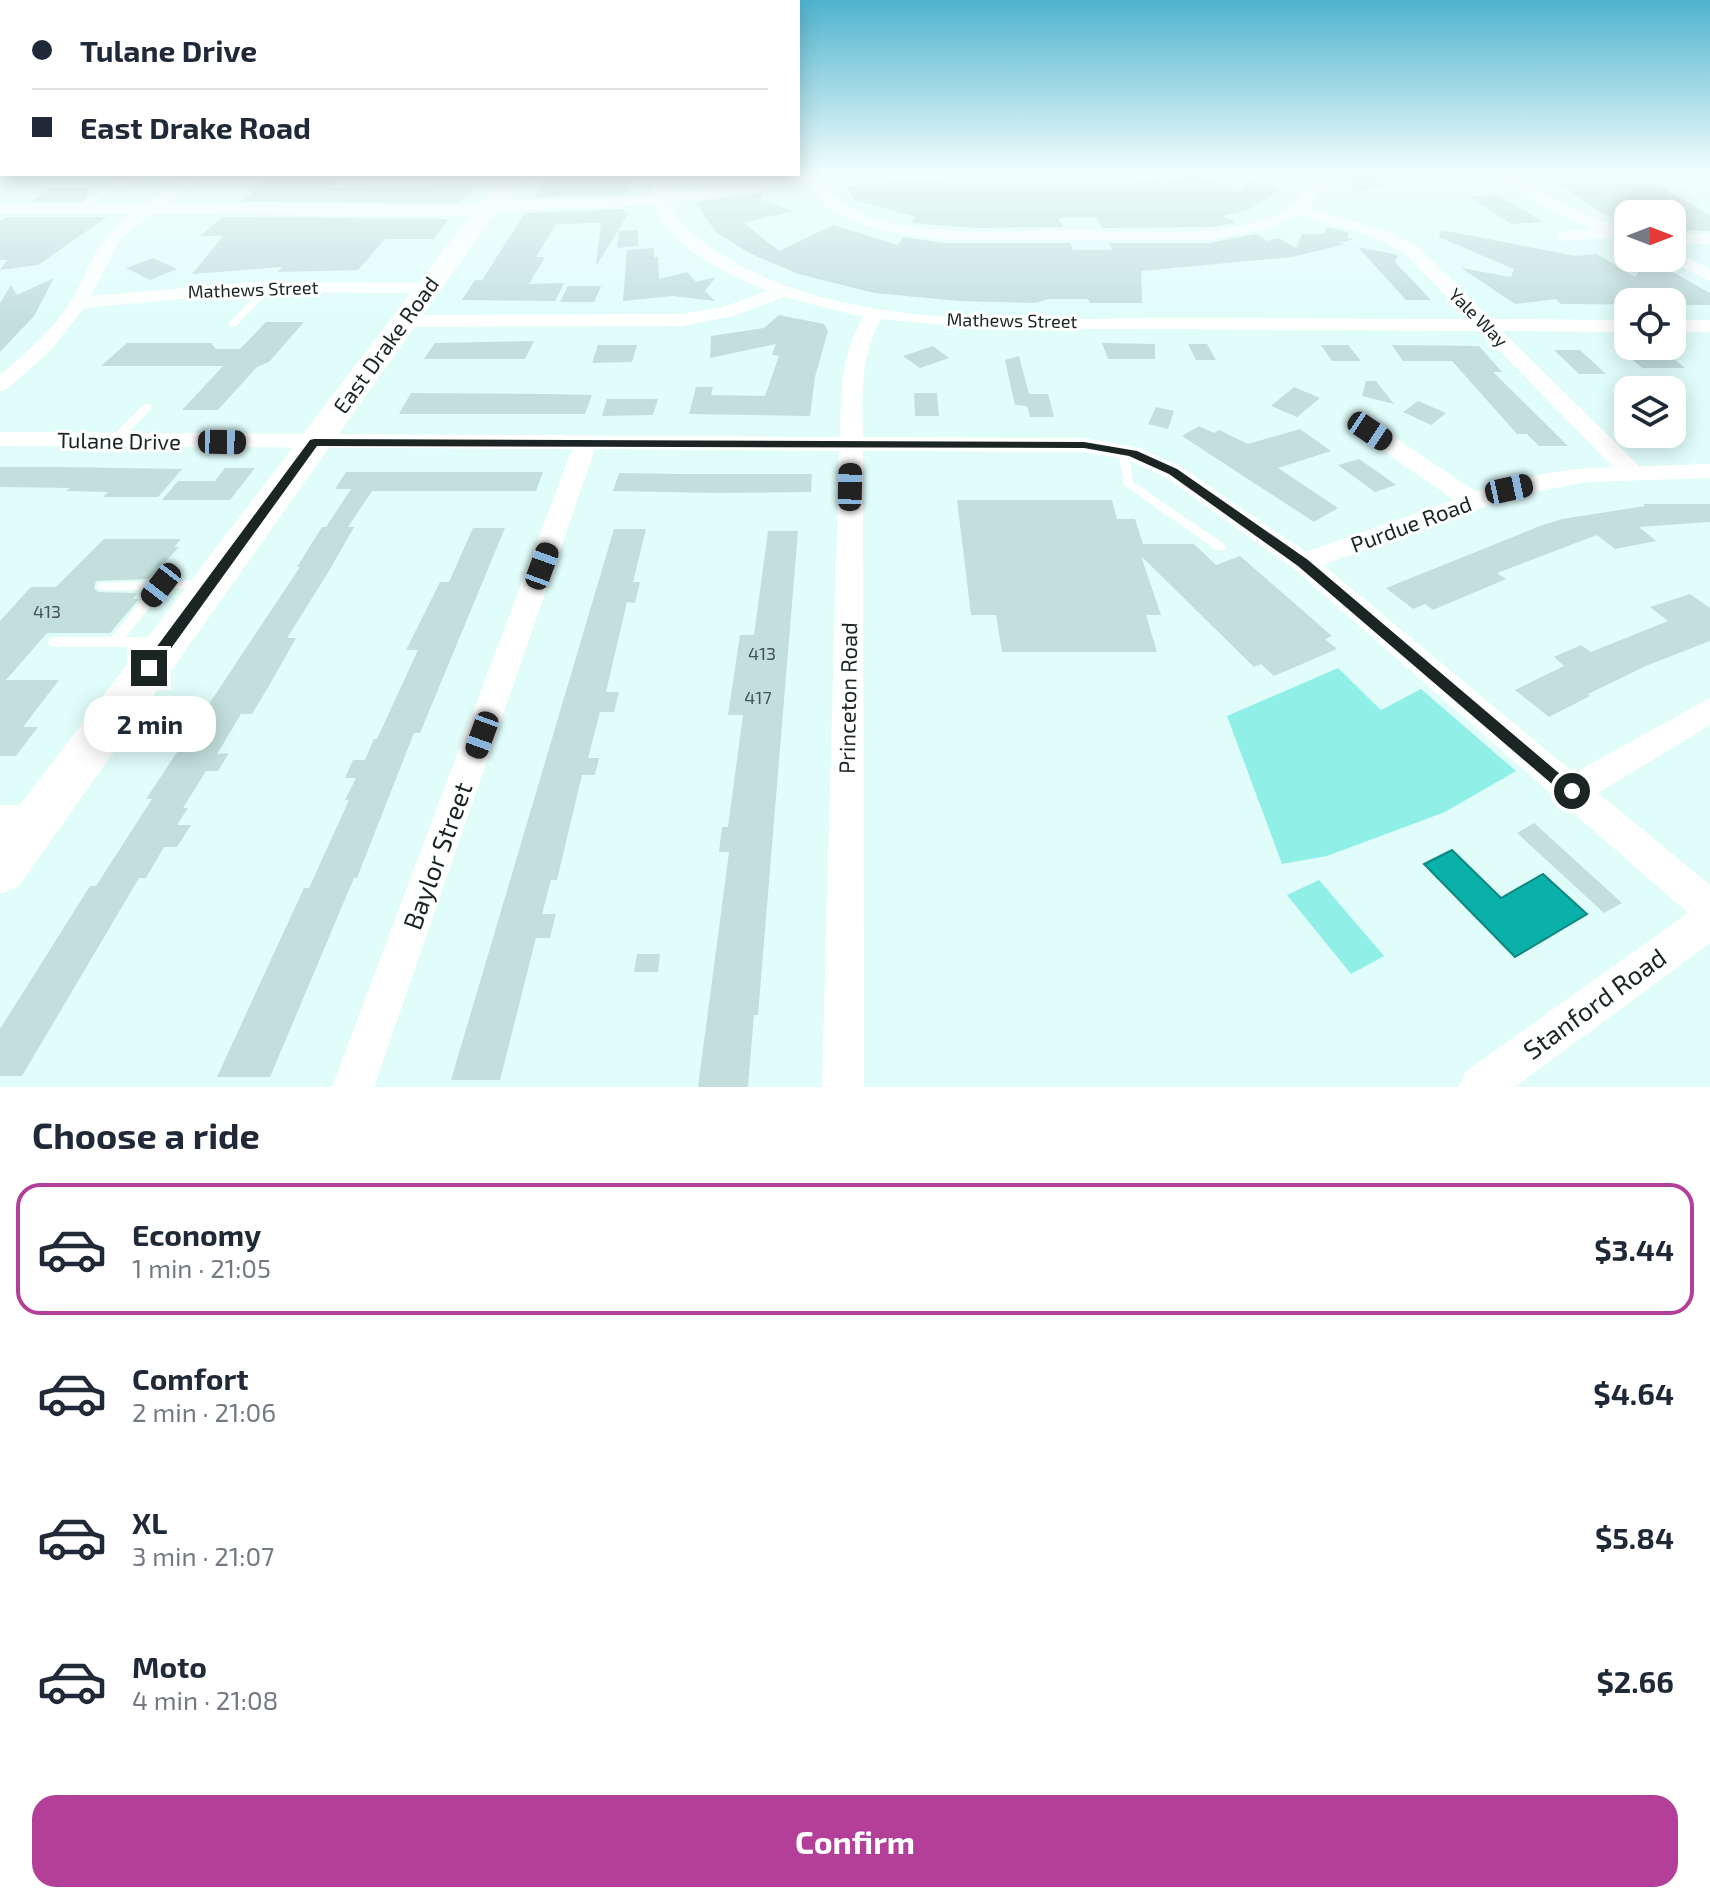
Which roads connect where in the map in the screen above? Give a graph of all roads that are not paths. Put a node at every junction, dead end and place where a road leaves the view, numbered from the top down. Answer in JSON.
{"nodes":[{"id":1,"x":130,"y":223,"type":"edge"},
{"id":2,"x":476,"y":223,"type":"edge"},
{"id":3,"x":672,"y":223,"type":"edge"},
{"id":4,"x":879,"y":223,"type":"edge"},
{"id":5,"x":1269,"y":223,"type":"edge"},
{"id":6,"x":1338,"y":223,"type":"edge"},
{"id":7,"x":1594,"y":223,"type":"edge"},
{"id":8,"x":1614,"y":232,"type":"edge"},
{"id":9,"x":1614,"y":235,"type":"edge"},
{"id":10,"x":1565,"y":236,"type":"dead end"},
{"id":11,"x":1686,"y":238,"type":"edge"},
{"id":12,"x":1710,"y":239,"type":"edge"},
{"id":13,"x":1686,"y":263,"type":"edge"},
{"id":14,"x":1710,"y":276,"type":"edge"},
{"id":15,"x":269,"y":287,"type":"junction"},
{"id":16,"x":428,"y":288,"type":"junction"},
{"id":17,"x":784,"y":291,"type":"junction"},
{"id":18,"x":78,"y":303,"type":"junction"},
{"id":19,"x":875,"y":313,"type":"junction"},
{"id":20,"x":403,"y":321,"type":"junction"},
{"id":21,"x":232,"y":325,"type":"dead end"},
{"id":22,"x":1485,"y":325,"type":"junction"},
{"id":23,"x":1614,"y":326,"type":"edge"},
{"id":24,"x":1686,"y":326,"type":"edge"},
{"id":25,"x":1710,"y":326,"type":"edge"},
{"id":26,"x":0,"y":385,"type":"edge"},
{"id":27,"x":147,"y":407,"type":"dead end"},
{"id":28,"x":1370,"y":431,"type":"dead end"},
{"id":29,"x":0,"y":439,"type":"edge"},
{"id":30,"x":114,"y":440,"type":"junction"},
{"id":31,"x":314,"y":443,"type":"junction"},
{"id":32,"x":586,"y":443,"type":"junction"},
{"id":33,"x":850,"y":444,"type":"junction"},
{"id":34,"x":1123,"y":451,"type":"junction"},
{"id":35,"x":1710,"y":471,"type":"edge"},
{"id":36,"x":1631,"y":472,"type":"junction"},
{"id":37,"x":1472,"y":501,"type":"junction"},
{"id":38,"x":1220,"y":547,"type":"dead end"},
{"id":39,"x":1303,"y":563,"type":"junction"},
{"id":40,"x":211,"y":584,"type":"junction"},
{"id":41,"x":161,"y":585,"type":"junction"},
{"id":42,"x":103,"y":586,"type":"dead end"},
{"id":43,"x":55,"y":642,"type":"dead end"},
{"id":44,"x":115,"y":642,"type":"junction"},
{"id":45,"x":168,"y":643,"type":"junction"},
{"id":46,"x":1710,"y":710,"type":"edge"},
{"id":47,"x":1572,"y":791,"type":"junction"},
{"id":48,"x":19,"y":820,"type":"edge"},
{"id":49,"x":0,"y":871,"type":"edge"},
{"id":50,"x":1710,"y":908,"type":"edge"},
{"id":51,"x":1710,"y":920,"type":"edge"},
{"id":52,"x":353,"y":1087,"type":"edge"},
{"id":53,"x":843,"y":1087,"type":"edge"},
{"id":54,"x":1480,"y":1087,"type":"edge"}],
"edges":[{"from":1,"to":18,"type":"street"},
{"from":2,"to":16,"type":"main road","name":"East Drake Road"},
{"from":3,"to":17,"type":"street"},
{"from":4,"to":5,"type":"street"},
{"from":6,"to":22,"type":"street","name":"Yale Way"},
{"from":7,"to":8,"type":"street"},
{"from":9,"to":10,"type":"street"},
{"from":11,"to":12,"type":"street"},
{"from":13,"to":14,"type":"street"},
{"from":15,"to":16,"type":"street","name":"Mathews Street"},
{"from":15,"to":18,"type":"street","name":"Mathews Street"},
{"from":15,"to":21,"type":"lane"},
{"from":16,"to":20,"type":"main road","name":"East Drake Road"},
{"from":17,"to":19,"type":"street","name":"Mathews Street"},
{"from":17,"to":20,"type":"street"},
{"from":18,"to":26,"type":"street"},
{"from":19,"to":22,"type":"street","name":"Mathews Street"},
{"from":19,"to":33,"type":"street","name":"Princeton Road"},
{"from":20,"to":31,"type":"main road","name":"East Drake Road"},
{"from":22,"to":23,"type":"street","name":"Mathews Street"},
{"from":22,"to":36,"type":"street","name":"Yale Way"},
{"from":24,"to":25,"type":"street"},
{"from":27,"to":30,"type":"lane"},
{"from":28,"to":37,"type":"street"},
{"from":29,"to":30,"type":"street","name":"Tulane Drive"},
{"from":30,"to":31,"type":"street","name":"Tulane Drive"},
{"from":31,"to":32,"type":"street","name":"Tulane Drive"},
{"from":31,"to":40,"type":"main road","name":"East Drake Road"},
{"from":32,"to":33,"type":"street","name":"Tulane Drive"},
{"from":32,"to":52,"type":"street","name":"Baylor Street"},
{"from":33,"to":34,"type":"street","name":"Tulane Drive"},
{"from":33,"to":53,"type":"street","name":"Princeton Road"},
{"from":34,"to":38,"type":"lane"},
{"from":34,"to":39,"type":"street","name":"Tulane Drive"},
{"from":35,"to":36,"type":"street","name":"Purdue Road"},
{"from":36,"to":37,"type":"street","name":"Purdue Road"},
{"from":37,"to":39,"type":"street","name":"Purdue Road"},
{"from":39,"to":47,"type":"street","name":"Tulane Drive"},
{"from":40,"to":41,"type":"lane"},
{"from":40,"to":45,"type":"main road","name":"East Drake Road"},
{"from":41,"to":42,"type":"lane"},
{"from":41,"to":44,"type":"lane"},
{"from":43,"to":44,"type":"lane"},
{"from":44,"to":45,"type":"lane"},
{"from":45,"to":48,"type":"main road","name":"East Drake Road"},
{"from":46,"to":47,"type":"street"},
{"from":47,"to":50,"type":"street","name":"Tulane Drive"},
{"from":48,"to":49,"type":"main road","name":"East Drake Road"},
{"from":51,"to":54,"type":"street","name":"Stanford Road"}]}
